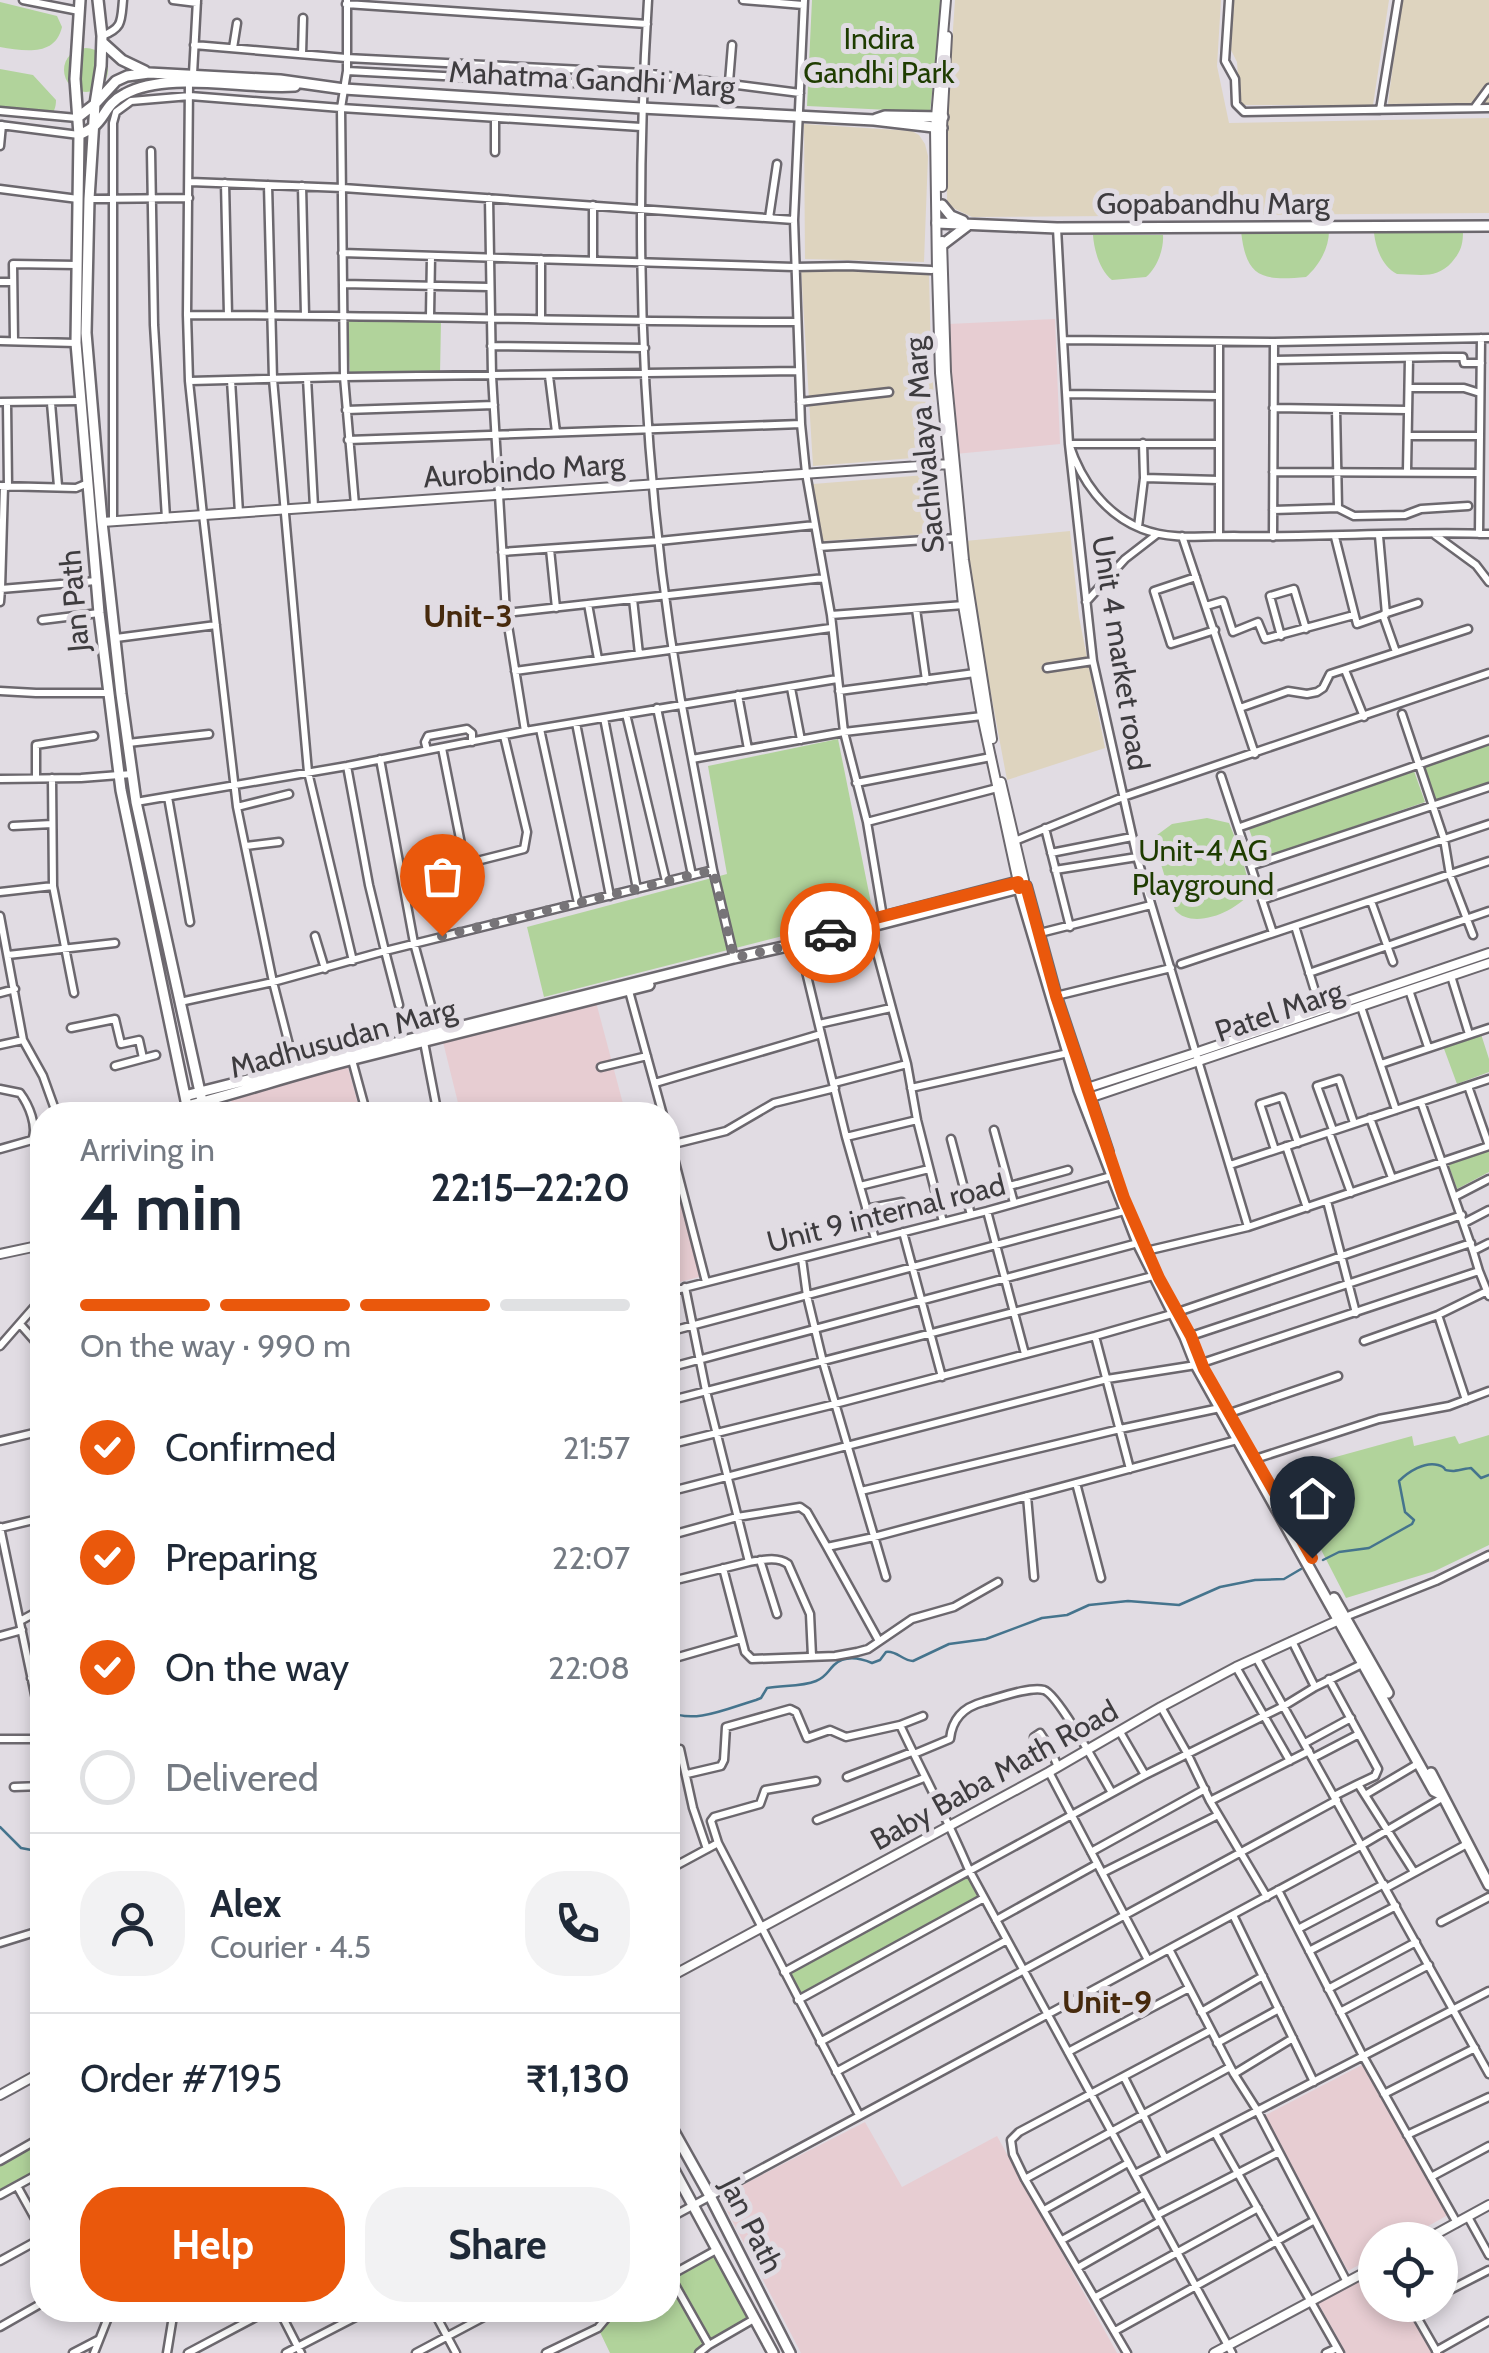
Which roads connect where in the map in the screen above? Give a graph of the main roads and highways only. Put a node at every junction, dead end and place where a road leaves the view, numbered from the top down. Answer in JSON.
{"nodes":[{"id":1,"x":98,"y":0,"type":"edge"},
{"id":2,"x":80,"y":6,"type":"edge"},
{"id":3,"x":102,"y":39,"type":"junction"},
{"id":4,"x":149,"y":73,"type":"junction"},
{"id":5,"x":191,"y":78,"type":"junction"},
{"id":6,"x":95,"y":104,"type":"junction"},
{"id":7,"x":76,"y":118,"type":"junction"},
{"id":8,"x":939,"y":123,"type":"road end"},
{"id":9,"x":94,"y":127,"type":"junction"},
{"id":10,"x":79,"y":134,"type":"junction"},
{"id":11,"x":84,"y":199,"type":"junction"},
{"id":12,"x":942,"y":205,"type":"road end"},
{"id":13,"x":940,"y":223,"type":"road end"},
{"id":14,"x":970,"y":224,"type":"junction"},
{"id":15,"x":1489,"y":226,"type":"edge"},
{"id":16,"x":942,"y":245,"type":"road end"},
{"id":17,"x":1022,"y":884,"type":"junction"},
{"id":18,"x":869,"y":924,"type":"junction"},
{"id":19,"x":1053,"y":997,"type":"junction"},
{"id":20,"x":1084,"y":1094,"type":"junction"},
{"id":21,"x":202,"y":1097,"type":"junction"},
{"id":22,"x":186,"y":1102,"type":"edge"},
{"id":23,"x":194,"y":1102,"type":"edge"},
{"id":24,"x":203,"y":1102,"type":"edge"},
{"id":25,"x":1113,"y":1175,"type":"junction"},
{"id":26,"x":1142,"y":1247,"type":"junction"},
{"id":27,"x":1175,"y":1312,"type":"junction"},
{"id":28,"x":1198,"y":1364,"type":"junction"},
{"id":29,"x":1224,"y":1412,"type":"junction"},
{"id":30,"x":1251,"y":1460,"type":"junction"},
{"id":31,"x":1342,"y":1618,"type":"junction"},
{"id":32,"x":1441,"y":1796,"type":"junction"},
{"id":33,"x":1489,"y":1885,"type":"edge"},
{"id":34,"x":680,"y":2142,"type":"edge"},
{"id":35,"x":680,"y":2182,"type":"edge"},
{"id":36,"x":773,"y":2353,"type":"edge"},
{"id":37,"x":790,"y":2353,"type":"edge"}],
"edges":[{"from":1,"to":3,"type":"main road","name":"Jan Path"},
{"from":2,"to":7,"type":"main road","name":"Jan Path"},
{"from":3,"to":4,"type":"main road"},
{"from":3,"to":6,"type":"main road","name":"Jan Path"},
{"from":4,"to":5,"type":"main road","name":"Mahatma Gandhi Marg"},
{"from":4,"to":6,"type":"main road","name":"Mahatma Gandhi Marg"},
{"from":5,"to":8,"type":"main road","name":"Mahatma Gandhi Marg"},
{"from":5,"to":9,"type":"main road","name":"Mahatma Gandhi Marg"},
{"from":6,"to":7,"type":"main road","name":"Mahatma Gandhi Marg"},
{"from":6,"to":9,"type":"main road","name":"Jan Path"},
{"from":7,"to":10,"type":"main road","name":"Jan Path"},
{"from":9,"to":10,"type":"main road","name":"Mahatma Gandhi Marg"},
{"from":9,"to":11,"type":"main road","name":"Jan Path"},
{"from":10,"to":11,"type":"main road","name":"Jan Path"},
{"from":11,"to":21,"type":"main road","name":"Jan Path"},
{"from":11,"to":22,"type":"main road","name":"Jan Path"},
{"from":12,"to":14,"type":"main road"},
{"from":13,"to":14,"type":"main road","name":"Gopabandhu Marg"},
{"from":14,"to":15,"type":"main road","name":"Gopabandhu Marg"},
{"from":14,"to":16,"type":"main road"},
{"from":17,"to":18,"type":"main road","name":"Madhusudan Marg"},
{"from":17,"to":18,"type":"main road","name":"Madhusudan Marg"},
{"from":17,"to":19,"type":"main road","name":"Sachivalaya Marg"},
{"from":18,"to":21,"type":"main road","name":"Madhusudan Marg"},
{"from":18,"to":21,"type":"main road","name":"Madhusudan Marg"},
{"from":19,"to":20,"type":"main road","name":"Sachivalaya Marg"},
{"from":19,"to":20,"type":"main road","name":"Sachivalaya Marg"},
{"from":20,"to":25,"type":"main road","name":"Sachivalaya Marg"},
{"from":21,"to":23,"type":"main road"},
{"from":21,"to":24,"type":"main road","name":"Jan Path"},
{"from":25,"to":26,"type":"main road","name":"Sachivalaya Marg"},
{"from":25,"to":26,"type":"main road","name":"Sachivalaya Marg"},
{"from":26,"to":27,"type":"main road","name":"Sachivalaya Marg"},
{"from":26,"to":27,"type":"main road","name":"Sachivalaya Marg"},
{"from":27,"to":28,"type":"main road","name":"Sachivalaya Marg"},
{"from":27,"to":28,"type":"main road","name":"Sachivalaya Marg"},
{"from":28,"to":29,"type":"main road","name":"Sachivalaya Marg"},
{"from":29,"to":30,"type":"main road","name":"Sachivalaya Marg"},
{"from":29,"to":30,"type":"main road","name":"Sachivalaya Marg"},
{"from":30,"to":31,"type":"main road","name":"Sachivalaya Marg"},
{"from":31,"to":32,"type":"main road","name":"Sachivalaya Marg"},
{"from":31,"to":32,"type":"main road","name":"Sachivalaya Marg"},
{"from":32,"to":33,"type":"main road","name":"Sachivalaya Marg"},
{"from":34,"to":37,"type":"main road","name":"Jan Path"},
{"from":35,"to":36,"type":"main road","name":"Jan Path"}]}
